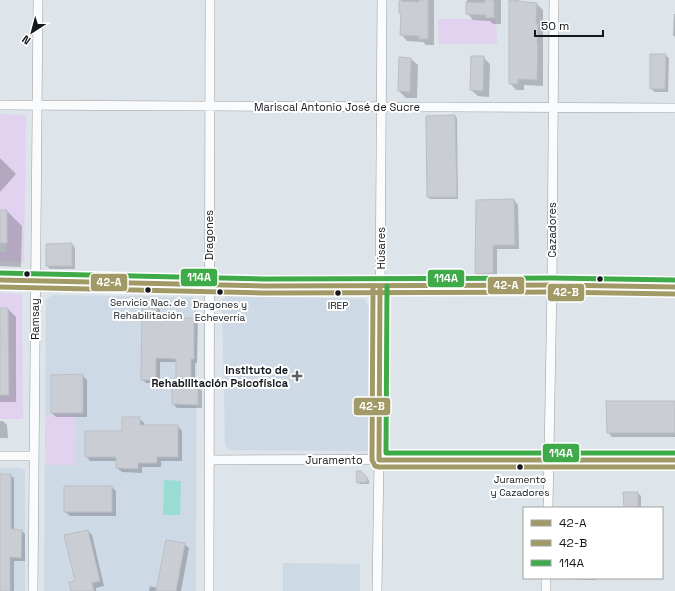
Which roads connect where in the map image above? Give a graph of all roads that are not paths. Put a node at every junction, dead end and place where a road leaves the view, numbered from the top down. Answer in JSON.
{"nodes":[{"id":1,"x":38,"y":0,"type":"edge"},
{"id":2,"x":210,"y":0,"type":"edge"},
{"id":3,"x":382,"y":0,"type":"edge"},
{"id":4,"x":554,"y":0,"type":"edge"},
{"id":5,"x":0,"y":105,"type":"edge"},
{"id":6,"x":37,"y":106,"type":"junction"},
{"id":7,"x":209,"y":107,"type":"junction"},
{"id":8,"x":381,"y":107,"type":"junction"},
{"id":9,"x":553,"y":108,"type":"junction"},
{"id":10,"x":675,"y":108,"type":"edge"},
{"id":11,"x":0,"y":280,"type":"edge"},
{"id":12,"x":36,"y":280,"type":"junction"},
{"id":13,"x":209,"y":284,"type":"junction"},
{"id":14,"x":552,"y":285,"type":"junction"},
{"id":15,"x":380,"y":286,"type":"junction"},
{"id":16,"x":675,"y":287,"type":"edge"},
{"id":17,"x":0,"y":456,"type":"edge"},
{"id":18,"x":34,"y":456,"type":"junction"},
{"id":19,"x":549,"y":458,"type":"junction"},
{"id":20,"x":209,"y":460,"type":"junction"},
{"id":21,"x":379,"y":460,"type":"junction"},
{"id":22,"x":675,"y":460,"type":"edge"},
{"id":23,"x":548,"y":507,"type":"edge"},
{"id":24,"x":546,"y":579,"type":"edge"},
{"id":25,"x":33,"y":591,"type":"edge"},
{"id":26,"x":209,"y":591,"type":"edge"},
{"id":27,"x":377,"y":591,"type":"edge"},
{"id":28,"x":546,"y":591,"type":"edge"}],
"edges":[{"from":1,"to":6,"type":"street","name":"Ramsay"},
{"from":2,"to":7,"type":"street","name":"Dragones"},
{"from":3,"to":8,"type":"street","name":"Húsares"},
{"from":4,"to":9,"type":"street","name":"Cazadores"},
{"from":5,"to":6,"type":"street","name":"Mariscal Antonio José de Sucre"},
{"from":6,"to":7,"type":"street","name":"Mariscal Antonio José de Sucre"},
{"from":6,"to":12,"type":"street","name":"Ramsay"},
{"from":7,"to":8,"type":"street","name":"Mariscal Antonio José de Sucre"},
{"from":7,"to":13,"type":"street","name":"Dragones"},
{"from":8,"to":9,"type":"street","name":"Mariscal Antonio José de Sucre"},
{"from":8,"to":15,"type":"street","name":"Húsares"},
{"from":9,"to":10,"type":"street","name":"Mariscal Antonio José de Sucre"},
{"from":9,"to":14,"type":"street","name":"Cazadores"},
{"from":11,"to":12,"type":"street"},
{"from":12,"to":13,"type":"street"},
{"from":12,"to":18,"type":"street","name":"Ramsay"},
{"from":13,"to":15,"type":"street"},
{"from":13,"to":20,"type":"street","name":"Dragones"},
{"from":14,"to":15,"type":"street"},
{"from":14,"to":16,"type":"street"},
{"from":14,"to":19,"type":"street","name":"Cazadores"},
{"from":15,"to":21,"type":"street","name":"Húsares"},
{"from":17,"to":18,"type":"street"},
{"from":18,"to":25,"type":"street","name":"Ramsay"},
{"from":19,"to":21,"type":"street","name":"Juramento"},
{"from":19,"to":22,"type":"street","name":"Juramento"},
{"from":19,"to":23,"type":"street","name":"Cazadores"},
{"from":20,"to":21,"type":"street","name":"Juramento"},
{"from":20,"to":26,"type":"street","name":"Dragones"},
{"from":21,"to":27,"type":"street","name":"Húsares"},
{"from":24,"to":28,"type":"street"}]}
